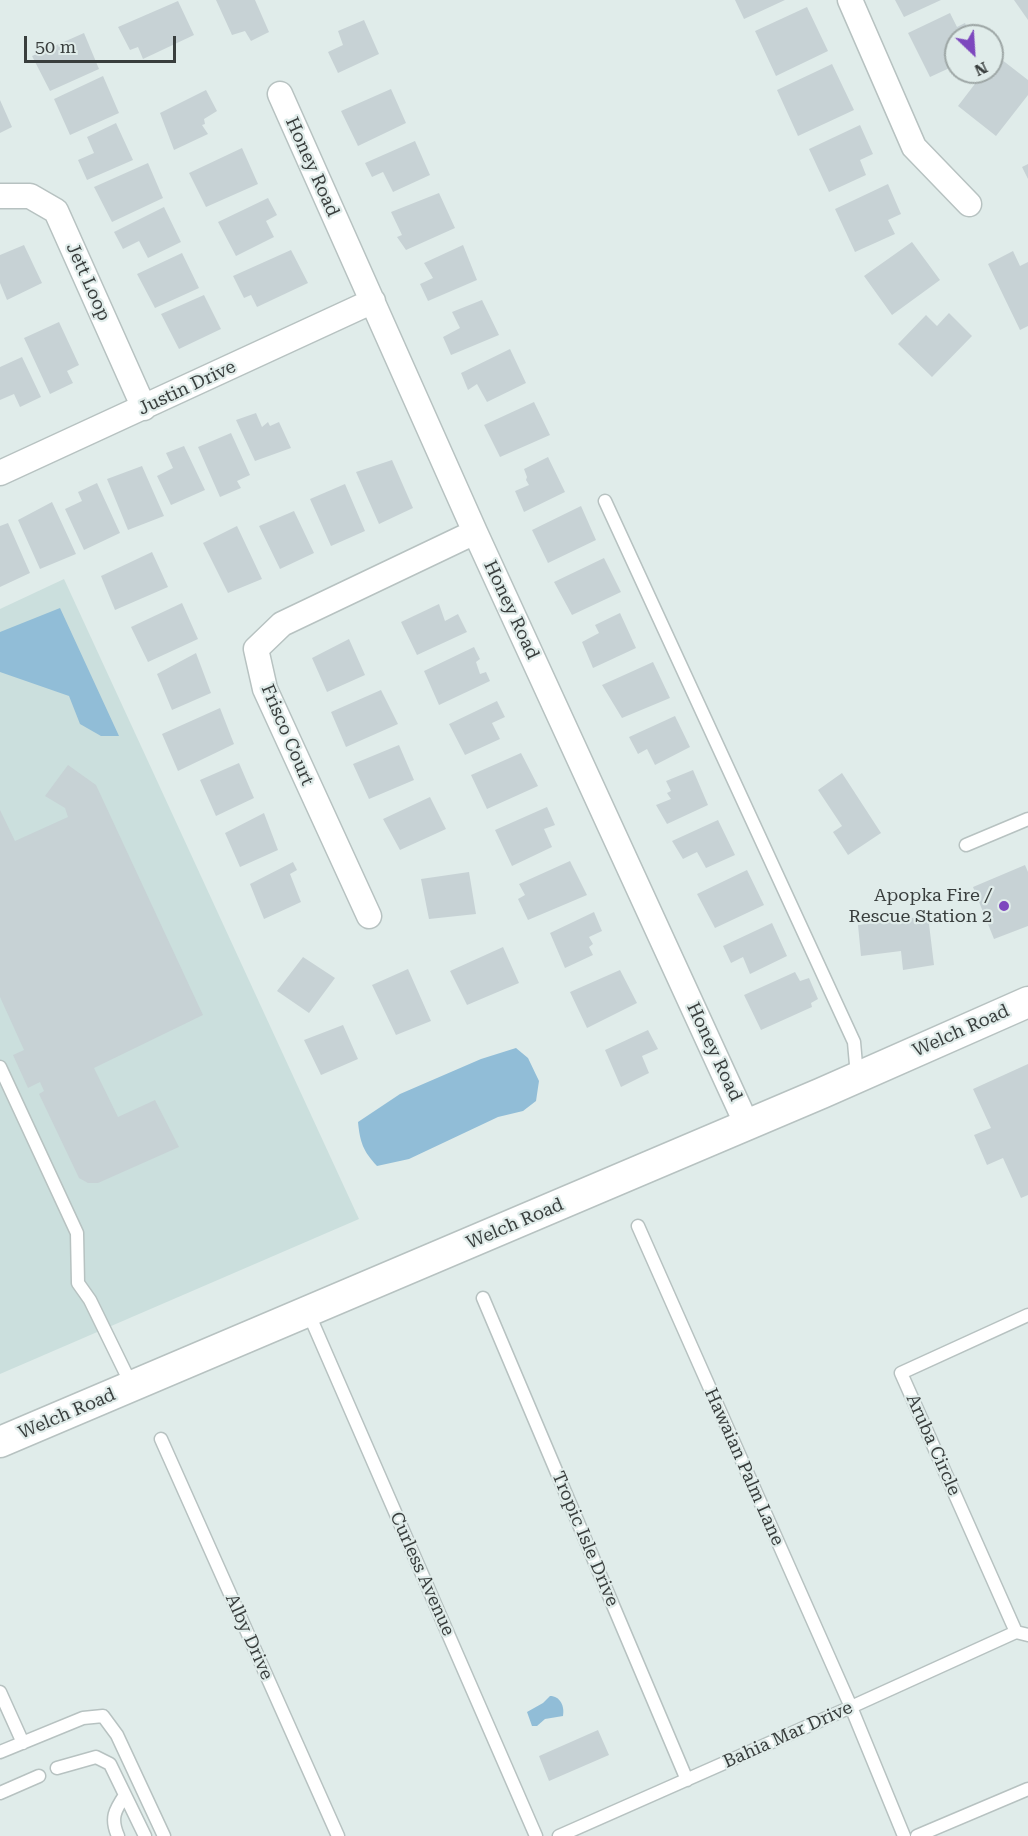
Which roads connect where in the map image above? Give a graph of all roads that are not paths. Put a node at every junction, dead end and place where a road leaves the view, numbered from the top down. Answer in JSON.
{"nodes":[{"id":1,"x":850,"y":0,"type":"edge"},
{"id":2,"x":280,"y":94,"type":"dead end"},
{"id":3,"x":0,"y":196,"type":"edge"},
{"id":4,"x":969,"y":204,"type":"dead end"},
{"id":5,"x":373,"y":301,"type":"junction"},
{"id":6,"x":144,"y":408,"type":"junction"},
{"id":7,"x":0,"y":473,"type":"edge"},
{"id":8,"x":605,"y":501,"type":"dead end"},
{"id":9,"x":476,"y":532,"type":"junction"},
{"id":10,"x":1028,"y":819,"type":"edge"},
{"id":11,"x":966,"y":845,"type":"dead end"},
{"id":12,"x":369,"y":916,"type":"dead end"},
{"id":13,"x":1028,"y":1002,"type":"edge"},
{"id":14,"x":0,"y":1067,"type":"edge"},
{"id":15,"x":857,"y":1076,"type":"junction"},
{"id":16,"x":747,"y":1125,"type":"junction"},
{"id":17,"x":638,"y":1226,"type":"dead end"},
{"id":18,"x":483,"y":1298,"type":"dead end"},
{"id":19,"x":308,"y":1312,"type":"junction"},
{"id":20,"x":1028,"y":1315,"type":"edge"},
{"id":21,"x":132,"y":1386,"type":"junction"},
{"id":22,"x":160,"y":1438,"type":"dead end"},
{"id":23,"x":0,"y":1442,"type":"edge"},
{"id":24,"x":1022,"y":1633,"type":"edge"},
{"id":25,"x":1,"y":1698,"type":"edge"},
{"id":26,"x":851,"y":1707,"type":"junction"},
{"id":27,"x":23,"y":1743,"type":"junction"},
{"id":28,"x":0,"y":1752,"type":"edge"},
{"id":29,"x":57,"y":1768,"type":"dead end"},
{"id":30,"x":39,"y":1776,"type":"dead end"},
{"id":31,"x":687,"y":1780,"type":"junction"},
{"id":32,"x":1028,"y":1789,"type":"edge"},
{"id":33,"x":0,"y":1793,"type":"edge"},
{"id":34,"x":125,"y":1795,"type":"junction"},
{"id":35,"x":118,"y":1836,"type":"edge"},
{"id":36,"x":145,"y":1836,"type":"edge"},
{"id":37,"x":164,"y":1836,"type":"edge"},
{"id":38,"x":338,"y":1836,"type":"edge"},
{"id":39,"x":536,"y":1836,"type":"edge"},
{"id":40,"x":559,"y":1836,"type":"edge"},
{"id":41,"x":904,"y":1836,"type":"edge"},
{"id":42,"x":917,"y":1836,"type":"edge"}],
"edges":[{"from":1,"to":4,"type":"street"},
{"from":2,"to":5,"type":"street","name":"Honey Road"},
{"from":3,"to":6,"type":"street","name":"Jett Loop"},
{"from":5,"to":6,"type":"street","name":"Justin Drive"},
{"from":5,"to":9,"type":"street","name":"Honey Road"},
{"from":6,"to":7,"type":"street","name":"Justin Drive"},
{"from":8,"to":15,"type":"lane"},
{"from":9,"to":12,"type":"street","name":"Frisco Court"},
{"from":9,"to":16,"type":"street","name":"Honey Road"},
{"from":10,"to":11,"type":"lane"},
{"from":13,"to":15,"type":"street","name":"Welch Road"},
{"from":14,"to":21,"type":"lane"},
{"from":15,"to":16,"type":"street","name":"Welch Road"},
{"from":16,"to":19,"type":"street","name":"Welch Road"},
{"from":17,"to":26,"type":"lane","name":"Hawaian Palm Lane"},
{"from":18,"to":31,"type":"lane","name":"Tropic Isle Drive"},
{"from":19,"to":21,"type":"street","name":"Welch Road"},
{"from":19,"to":39,"type":"lane","name":"Curless Avenue"},
{"from":20,"to":24,"type":"lane","name":"Aruba Circle"},
{"from":21,"to":23,"type":"street","name":"Welch Road"},
{"from":22,"to":38,"type":"lane","name":"Alby Drive"},
{"from":24,"to":26,"type":"lane","name":"Bahia Mar Drive"},
{"from":25,"to":27,"type":"lane"},
{"from":26,"to":31,"type":"lane","name":"Bahia Mar Drive"},
{"from":26,"to":41,"type":"lane","name":"Hawaian Palm Lane"},
{"from":27,"to":28,"type":"lane"},
{"from":27,"to":37,"type":"lane"},
{"from":29,"to":34,"type":"lane"},
{"from":30,"to":33,"type":"lane"},
{"from":31,"to":40,"type":"lane","name":"Bahia Mar Drive"},
{"from":32,"to":42,"type":"lane"},
{"from":34,"to":35,"type":"lane"},
{"from":34,"to":36,"type":"lane"}]}
